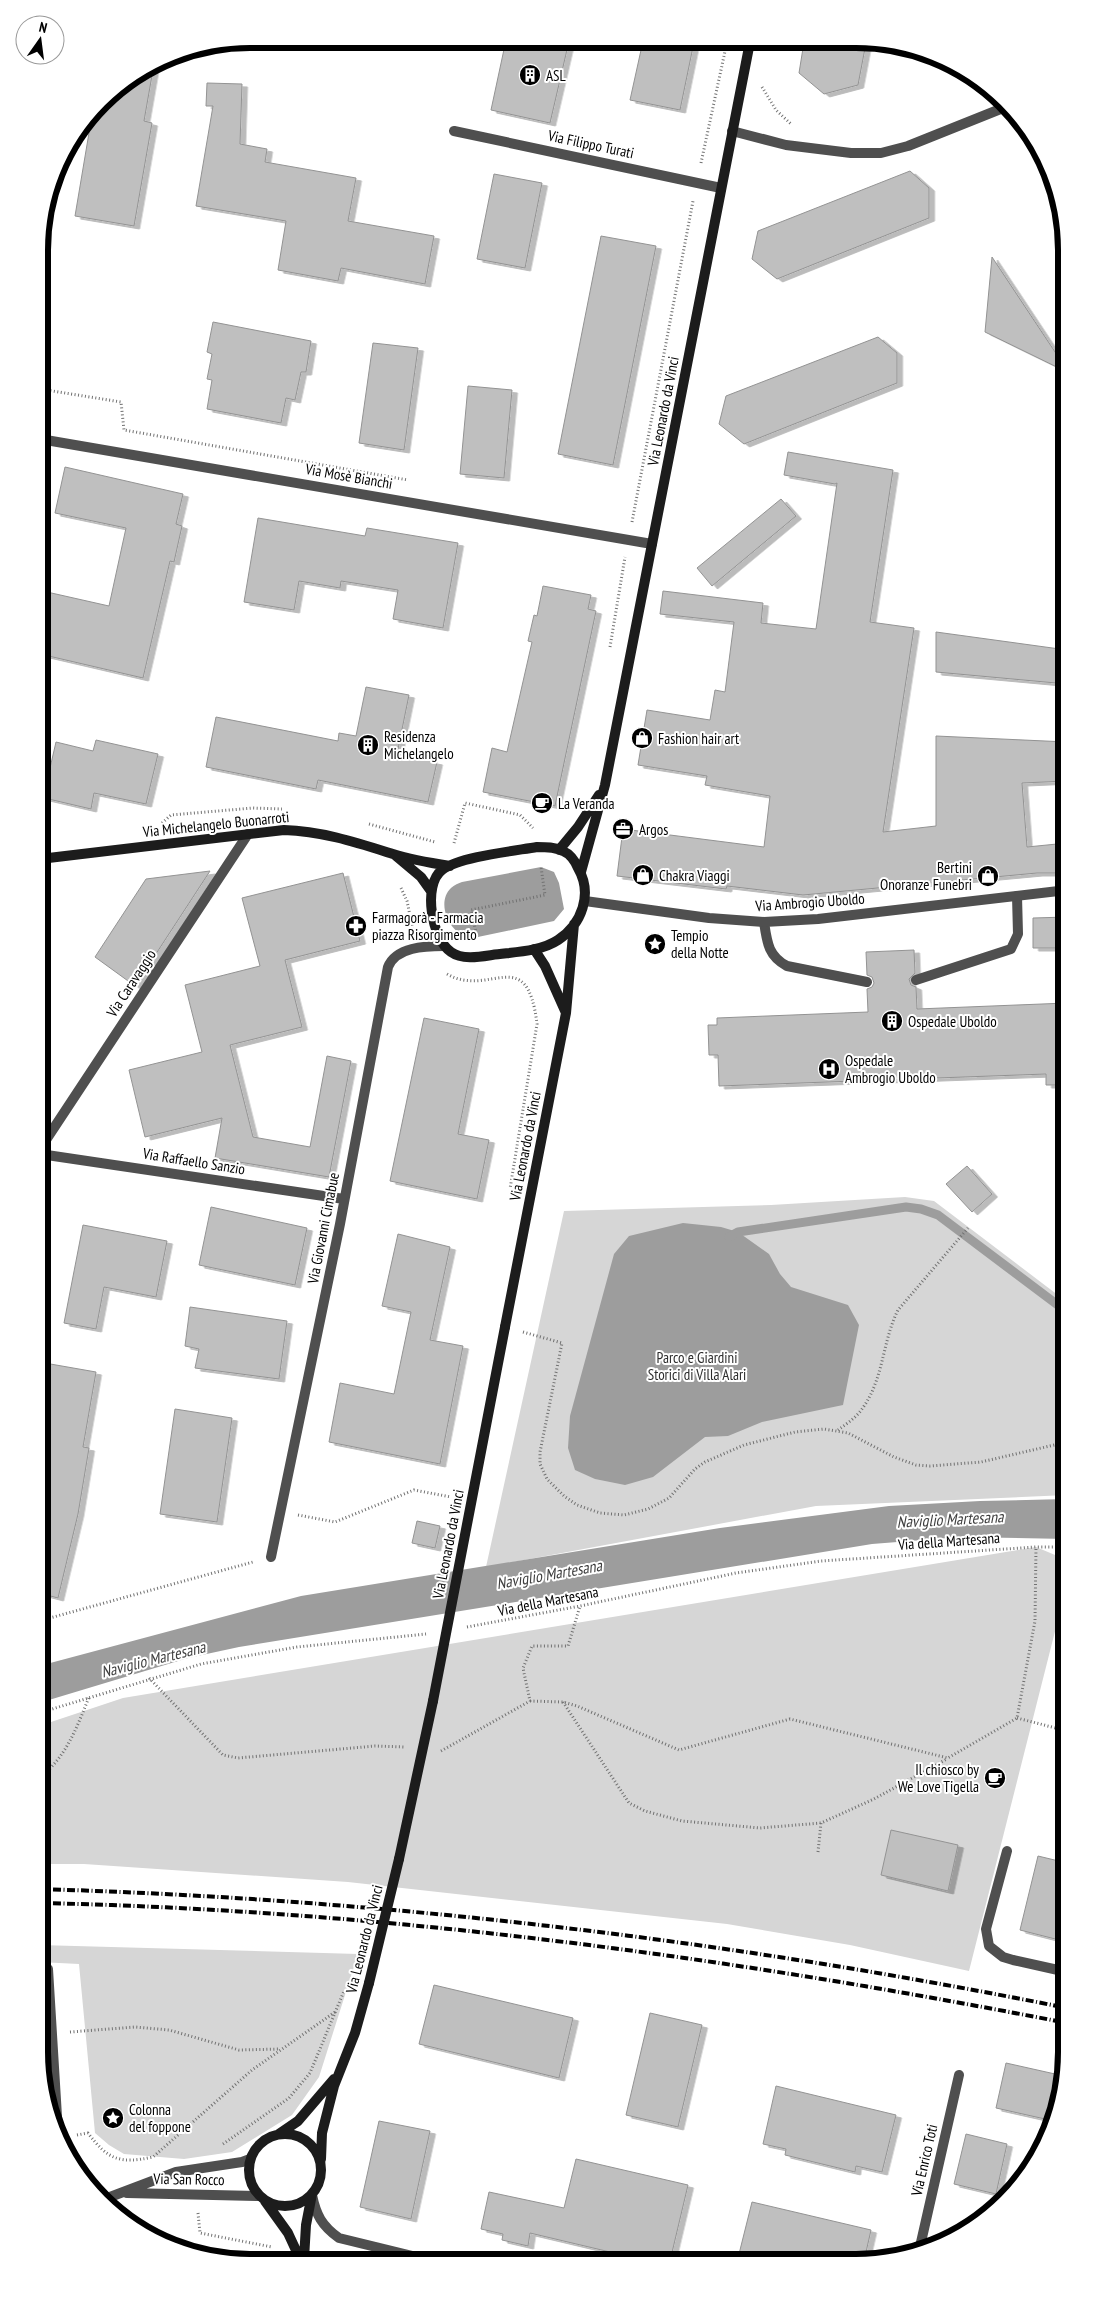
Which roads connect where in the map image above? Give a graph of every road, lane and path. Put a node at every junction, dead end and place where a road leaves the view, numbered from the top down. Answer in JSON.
{"nodes":[{"id":1,"x":726,"y":48,"type":"edge"},
{"id":2,"x":749,"y":48,"type":"edge"},
{"id":3,"x":762,"y":86,"type":"dead end"},
{"id":4,"x":1001,"y":109,"type":"edge"},
{"id":5,"x":796,"y":127,"type":"dead end"},
{"id":6,"x":732,"y":131,"type":"junction"},
{"id":7,"x":454,"y":132,"type":"dead end"},
{"id":8,"x":697,"y":181,"type":"junction"},
{"id":9,"x":721,"y":188,"type":"junction"},
{"id":10,"x":48,"y":390,"type":"edge"},
{"id":11,"x":48,"y":440,"type":"edge"},
{"id":12,"x":417,"y":482,"type":"dead end"},
{"id":13,"x":622,"y":518,"type":"dead end"},
{"id":14,"x":632,"y":520,"type":"junction"},
{"id":15,"x":628,"y":539,"type":"junction"},
{"id":16,"x":652,"y":544,"type":"junction"},
{"id":17,"x":608,"y":656,"type":"dead end"},
{"id":18,"x":605,"y":786,"type":"junction"},
{"id":19,"x":291,"y":809,"type":"dead end"},
{"id":20,"x":363,"y":822,"type":"dead end"},
{"id":21,"x":155,"y":824,"type":"dead end"},
{"id":22,"x":542,"y":828,"type":"dead end"},
{"id":23,"x":248,"y":834,"type":"junction"},
{"id":24,"x":436,"y":842,"type":"dead end"},
{"id":25,"x":446,"y":844,"type":"dead end"},
{"id":26,"x":559,"y":850,"type":"junction"},
{"id":27,"x":394,"y":854,"type":"junction"},
{"id":28,"x":48,"y":858,"type":"edge"},
{"id":29,"x":451,"y":866,"type":"junction"},
{"id":30,"x":541,"y":867,"type":"dead end"},
{"id":31,"x":581,"y":872,"type":"junction"},
{"id":32,"x":432,"y":891,"type":"junction"},
{"id":33,"x":1058,"y":891,"type":"edge"},
{"id":34,"x":1017,"y":896,"type":"junction"},
{"id":35,"x":585,"y":901,"type":"junction"},
{"id":36,"x":764,"y":922,"type":"junction"},
{"id":37,"x":574,"y":924,"type":"junction"},
{"id":38,"x":444,"y":946,"type":"junction"},
{"id":39,"x":534,"y":949,"type":"junction"},
{"id":40,"x":481,"y":957,"type":"junction"},
{"id":41,"x":916,"y":980,"type":"dead end"},
{"id":42,"x":867,"y":982,"type":"dead end"},
{"id":43,"x":566,"y":1013,"type":"junction"},
{"id":44,"x":537,"y":1024,"type":"dead end"},
{"id":45,"x":48,"y":1137,"type":"edge"},
{"id":46,"x":48,"y":1155,"type":"edge"},
{"id":47,"x":508,"y":1197,"type":"dead end"},
{"id":48,"x":344,"y":1199,"type":"junction"},
{"id":49,"x":968,"y":1228,"type":"dead end"},
{"id":50,"x":505,"y":1327,"type":"junction"},
{"id":51,"x":838,"y":1430,"type":"junction"},
{"id":52,"x":1058,"y":1444,"type":"edge"},
{"id":53,"x":451,"y":1497,"type":"dead end"},
{"id":54,"x":280,"y":1511,"type":"junction"},
{"id":55,"x":1036,"y":1547,"type":"junction"},
{"id":56,"x":1058,"y":1547,"type":"edge"},
{"id":57,"x":270,"y":1557,"type":"joint"},
{"id":58,"x":580,"y":1606,"type":"junction"},
{"id":59,"x":48,"y":1619,"type":"edge"},
{"id":60,"x":457,"y":1629,"type":"dead end"},
{"id":61,"x":429,"y":1634,"type":"dead end"},
{"id":62,"x":149,"y":1678,"type":"junction"},
{"id":63,"x":89,"y":1696,"type":"junction"},
{"id":64,"x":530,"y":1701,"type":"junction"},
{"id":65,"x":563,"y":1702,"type":"junction"},
{"id":66,"x":48,"y":1710,"type":"edge"},
{"id":67,"x":1017,"y":1718,"type":"junction"},
{"id":68,"x":1058,"y":1729,"type":"edge"},
{"id":69,"x":422,"y":1752,"type":"junction"},
{"id":70,"x":948,"y":1758,"type":"junction"},
{"id":71,"x":48,"y":1770,"type":"edge"},
{"id":72,"x":821,"y":1823,"type":"junction"},
{"id":73,"x":1007,"y":1850,"type":"dead end"},
{"id":74,"x":818,"y":1852,"type":"dead end"},
{"id":75,"x":48,"y":1969,"type":"dead end"},
{"id":76,"x":1058,"y":1970,"type":"edge"},
{"id":77,"x":336,"y":2011,"type":"dead end"},
{"id":78,"x":52,"y":2034,"type":"junction"},
{"id":79,"x":281,"y":2049,"type":"junction"},
{"id":80,"x":337,"y":2075,"type":"junction"},
{"id":81,"x":959,"y":2075,"type":"dead end"},
{"id":82,"x":57,"y":2112,"type":"edge"},
{"id":83,"x":279,"y":2134,"type":"junction"},
{"id":84,"x":70,"y":2136,"type":"dead end"},
{"id":85,"x":250,"y":2159,"type":"junction"},
{"id":86,"x":321,"y":2162,"type":"junction"},
{"id":87,"x":119,"y":2193,"type":"junction"},
{"id":88,"x":312,"y":2194,"type":"junction"},
{"id":89,"x":110,"y":2197,"type":"edge"},
{"id":90,"x":262,"y":2198,"type":"junction"},
{"id":91,"x":921,"y":2243,"type":"edge"},
{"id":92,"x":299,"y":2254,"type":"edge"},
{"id":93,"x":303,"y":2254,"type":"edge"},
{"id":94,"x":404,"y":2254,"type":"edge"}],
"edges":[{"from":1,"to":8,"type":"path"},
{"from":2,"to":6,"type":"street","name":"Via Leonardo da Vinci"},
{"from":3,"to":5,"type":"path"},
{"from":4,"to":6,"type":"street"},
{"from":6,"to":9,"type":"street","name":"Via Leonardo da Vinci"},
{"from":7,"to":8,"type":"street","name":"Via Filippo Turati"},
{"from":8,"to":9,"type":"street","name":"Via Filippo Turati"},
{"from":8,"to":14,"type":"path"},
{"from":9,"to":16,"type":"street","name":"Via Leonardo da Vinci"},
{"from":10,"to":12,"type":"path"},
{"from":11,"to":15,"type":"street","name":"Via Mosè Bianchi"},
{"from":13,"to":14,"type":"path"},
{"from":14,"to":15,"type":"path"},
{"from":15,"to":16,"type":"street","name":"Via Mosè Bianchi"},
{"from":15,"to":17,"type":"path"},
{"from":16,"to":18,"type":"street","name":"Via Leonardo da Vinci"},
{"from":18,"to":26,"type":"street","name":"Via Leonardo da Vinci"},
{"from":18,"to":31,"type":"street","name":"Via Leonardo da Vinci"},
{"from":19,"to":21,"type":"path"},
{"from":20,"to":24,"type":"path"},
{"from":22,"to":25,"type":"path"},
{"from":23,"to":27,"type":"street","name":"Via Michelangelo Buonarroti"},
{"from":23,"to":28,"type":"street","name":"Via Michelangelo Buonarroti"},
{"from":23,"to":45,"type":"street","name":"Via Caravaggio"},
{"from":26,"to":29,"type":"street"},
{"from":26,"to":31,"type":"street"},
{"from":27,"to":29,"type":"street","name":"Via Michelangelo Buonarroti"},
{"from":27,"to":32,"type":"street","name":"Via Michelangelo Buonarroti"},
{"from":29,"to":32,"type":"street"},
{"from":30,"to":40,"type":"path"},
{"from":31,"to":35,"type":"street"},
{"from":32,"to":38,"type":"street"},
{"from":33,"to":34,"type":"street","name":"Via Ambrogio Uboldo"},
{"from":34,"to":36,"type":"street","name":"Via Ambrogio Uboldo"},
{"from":34,"to":41,"type":"street"},
{"from":35,"to":36,"type":"street","name":"Via Ambrogio Uboldo"},
{"from":35,"to":37,"type":"street"},
{"from":36,"to":42,"type":"street"},
{"from":37,"to":39,"type":"street"},
{"from":37,"to":43,"type":"street","name":"Via Leonardo da Vinci"},
{"from":38,"to":40,"type":"street"},
{"from":38,"to":48,"type":"street","name":"Via Giovanni Cimabue"},
{"from":39,"to":40,"type":"street"},
{"from":39,"to":43,"type":"street"},
{"from":43,"to":50,"type":"street","name":"Via Leonardo da Vinci"},
{"from":44,"to":47,"type":"path"},
{"from":46,"to":48,"type":"street","name":"Via Raffaello Sanzio"},
{"from":48,"to":54,"type":"street","name":"Via Giovanni Cimabue"},
{"from":49,"to":51,"type":"path"},
{"from":50,"to":51,"type":"path"},
{"from":50,"to":69,"type":"street","name":"Via Leonardo da Vinci","bridge":true},
{"from":51,"to":52,"type":"path"},
{"from":53,"to":54,"type":"path"},
{"from":54,"to":57,"type":"street","name":"Via Giovanni Cimabue"},
{"from":55,"to":56,"type":"path","name":"Via della Martesana"},
{"from":55,"to":58,"type":"path","name":"Via della Martesana"},
{"from":55,"to":67,"type":"path"},
{"from":57,"to":59,"type":"path"},
{"from":58,"to":60,"type":"path","name":"Via della Martesana"},
{"from":58,"to":64,"type":"path"},
{"from":61,"to":62,"type":"path"},
{"from":62,"to":63,"type":"path"},
{"from":62,"to":69,"type":"path"},
{"from":63,"to":66,"type":"path"},
{"from":63,"to":71,"type":"path"},
{"from":64,"to":65,"type":"path"},
{"from":64,"to":69,"type":"path"},
{"from":65,"to":70,"type":"path"},
{"from":65,"to":72,"type":"path"},
{"from":67,"to":68,"type":"path"},
{"from":67,"to":70,"type":"path"},
{"from":69,"to":80,"type":"street","name":"Via Leonardo da Vinci","bridge":true},
{"from":70,"to":72,"type":"path"},
{"from":72,"to":74,"type":"path"},
{"from":73,"to":76,"type":"street"},
{"from":75,"to":78,"type":"street"},
{"from":77,"to":79,"type":"path"},
{"from":78,"to":79,"type":"path"},
{"from":78,"to":82,"type":"street"},
{"from":79,"to":84,"type":"path"},
{"from":80,"to":83,"type":"street","name":"Via Leonardo da Vinci"},
{"from":80,"to":86,"type":"street","name":"Via Leonardo da Vinci"},
{"from":81,"to":91,"type":"street","name":"Via Enrico Toti"},
{"from":83,"to":85,"type":"street"},
{"from":83,"to":86,"type":"street"},
{"from":85,"to":87,"type":"street","name":"Via San Rocco"},
{"from":85,"to":90,"type":"street"},
{"from":86,"to":88,"type":"street"},
{"from":87,"to":89,"type":"street","name":"Via San Rocco"},
{"from":87,"to":90,"type":"street","name":"Via San Rocco"},
{"from":88,"to":90,"type":"street"},
{"from":88,"to":93,"type":"street"},
{"from":88,"to":94,"type":"street"},
{"from":90,"to":92,"type":"street"}]}
